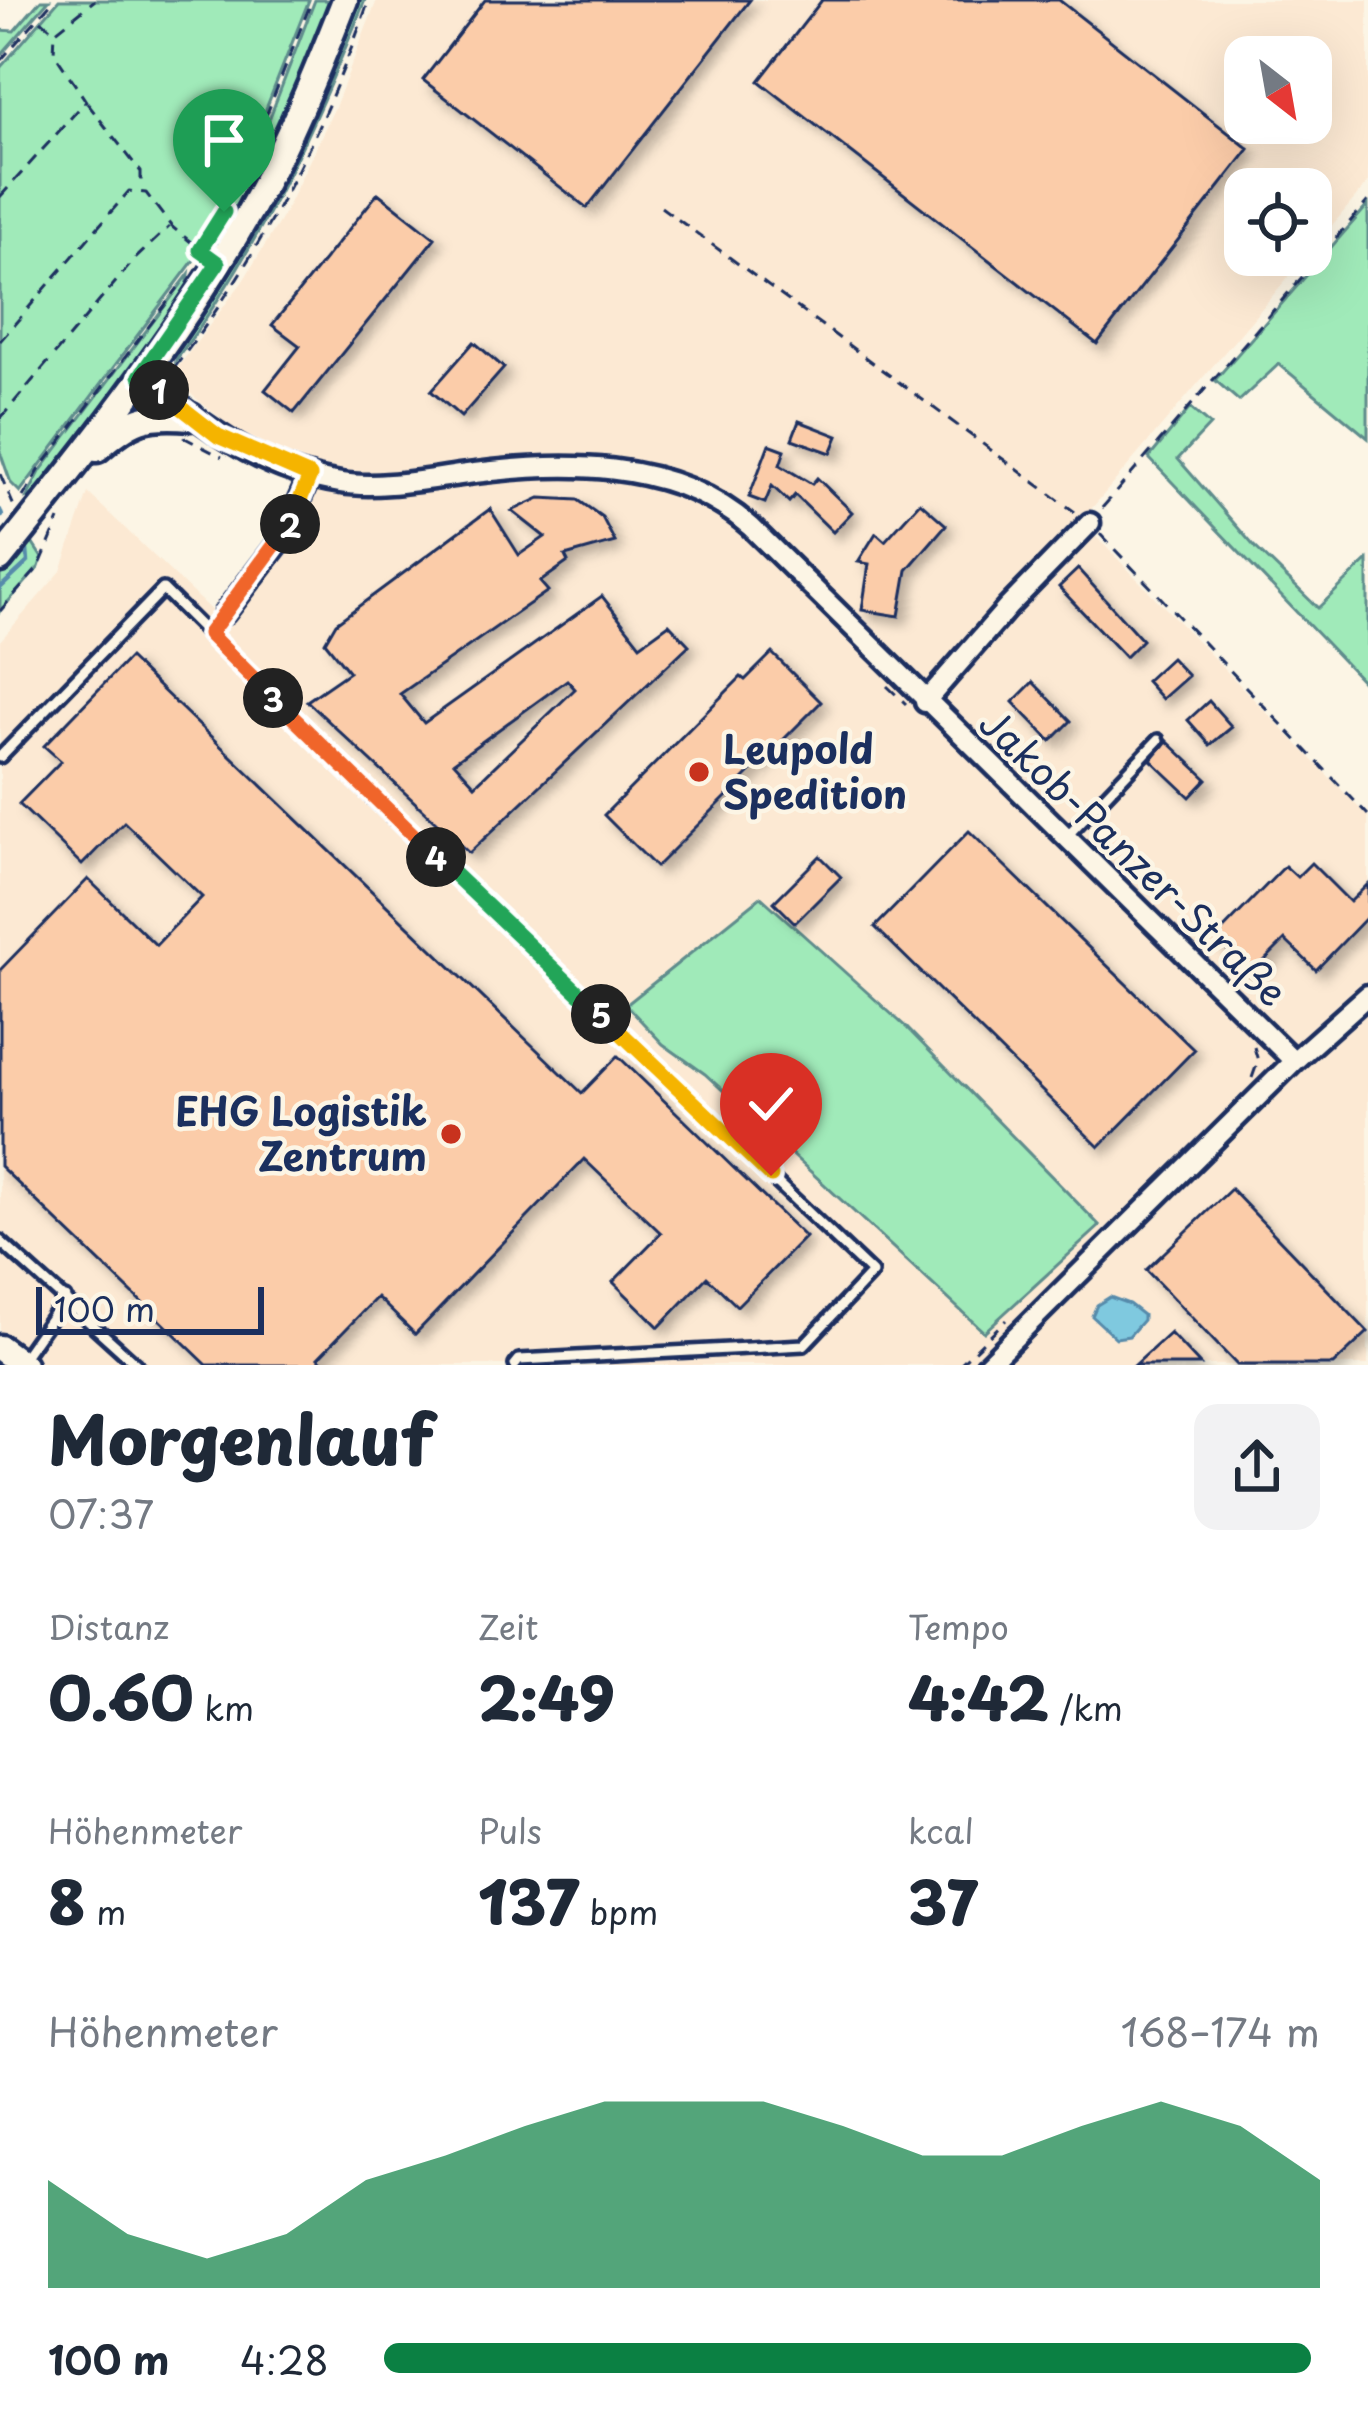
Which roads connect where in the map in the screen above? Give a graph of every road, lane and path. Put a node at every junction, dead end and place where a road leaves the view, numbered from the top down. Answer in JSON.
{"nodes":[{"id":1,"x":54,"y":0,"type":"edge"},
{"id":2,"x":95,"y":0,"type":"edge"},
{"id":3,"x":312,"y":0,"type":"edge"},
{"id":4,"x":345,"y":0,"type":"edge"},
{"id":5,"x":39,"y":18,"type":"junction"},
{"id":6,"x":55,"y":32,"type":"junction"},
{"id":7,"x":0,"y":62,"type":"edge"},
{"id":8,"x":86,"y":101,"type":"junction"},
{"id":9,"x":141,"y":190,"type":"junction"},
{"id":10,"x":0,"y":197,"type":"edge"},
{"id":11,"x":1368,"y":201,"type":"edge"},
{"id":12,"x":661,"y":207,"type":"dead end"},
{"id":13,"x":171,"y":226,"type":"junction"},
{"id":14,"x":209,"y":256,"type":"junction"},
{"id":15,"x":179,"y":286,"type":"dead end"},
{"id":16,"x":0,"y":340,"type":"edge"},
{"id":17,"x":140,"y":376,"type":"junction"},
{"id":18,"x":0,"y":419,"type":"edge"},
{"id":19,"x":186,"y":426,"type":"junction"},
{"id":20,"x":230,"y":461,"type":"dead end"},
{"id":21,"x":0,"y":474,"type":"edge"},
{"id":22,"x":310,"y":476,"type":"junction"},
{"id":23,"x":63,"y":478,"type":"junction"},
{"id":24,"x":61,"y":516,"type":"dead end"},
{"id":25,"x":1090,"y":523,"type":"junction"},
{"id":26,"x":0,"y":560,"type":"edge"},
{"id":27,"x":0,"y":611,"type":"edge"},
{"id":28,"x":225,"y":613,"type":"joint"},
{"id":29,"x":209,"y":634,"type":"junction"},
{"id":30,"x":881,"y":680,"type":"dead end"},
{"id":31,"x":916,"y":704,"type":"junction"},
{"id":32,"x":1157,"y":740,"type":"dead end"},
{"id":33,"x":0,"y":757,"type":"edge"},
{"id":34,"x":1368,"y":815,"type":"edge"},
{"id":35,"x":1065,"y":838,"type":"junction"},
{"id":36,"x":1368,"y":995,"type":"edge"},
{"id":37,"x":1252,"y":1043,"type":"dead end"},
{"id":38,"x":1294,"y":1061,"type":"junction"},
{"id":39,"x":1248,"y":1085,"type":"dead end"},
{"id":40,"x":0,"y":1241,"type":"edge"},
{"id":41,"x":65,"y":1298,"type":"junction"},
{"id":42,"x":1014,"y":1313,"type":"dead end"},
{"id":43,"x":14,"y":1359,"type":"edge"},
{"id":44,"x":137,"y":1365,"type":"edge"},
{"id":45,"x":515,"y":1365,"type":"edge"},
{"id":46,"x":959,"y":1365,"type":"edge"},
{"id":47,"x":987,"y":1365,"type":"edge"}],
"edges":[{"from":1,"to":5,"type":"path"},
{"from":2,"to":6,"type":"path"},
{"from":3,"to":14,"type":"path"},
{"from":4,"to":14,"type":"street"},
{"from":5,"to":6,"type":"path"},
{"from":5,"to":7,"type":"path"},
{"from":6,"to":8,"type":"path"},
{"from":8,"to":9,"type":"path"},
{"from":8,"to":10,"type":"path"},
{"from":9,"to":13,"type":"path"},
{"from":9,"to":16,"type":"path"},
{"from":11,"to":25,"type":"path"},
{"from":12,"to":25,"type":"path"},
{"from":13,"to":14,"type":"path"},
{"from":13,"to":18,"type":"path"},
{"from":14,"to":17,"type":"street"},
{"from":15,"to":21,"type":"path"},
{"from":17,"to":19,"type":"street","name":"Jakob-Panzer-Straße"},
{"from":17,"to":23,"type":"street"},
{"from":19,"to":20,"type":"path"},
{"from":19,"to":22,"type":"street","name":"Jakob-Panzer-Straße"},
{"from":19,"to":23,"type":"street"},
{"from":22,"to":28,"type":"street"},
{"from":22,"to":31,"type":"street","name":"Jakob-Panzer-Straße"},
{"from":23,"to":26,"type":"street"},
{"from":24,"to":27,"type":"path"},
{"from":25,"to":31,"type":"street","name":"Jakob-Panzer-Straße"},
{"from":25,"to":34,"type":"path"},
{"from":28,"to":29,"type":"lane"},
{"from":29,"to":33,"type":"lane"},
{"from":29,"to":45,"type":"lane"},
{"from":30,"to":31,"type":"path"},
{"from":31,"to":35,"type":"street","name":"Jakob-Panzer-Straße"},
{"from":32,"to":35,"type":"lane"},
{"from":35,"to":38,"type":"street","name":"Jakob-Panzer-Straße"},
{"from":36,"to":38,"type":"street"},
{"from":37,"to":39,"type":"path"},
{"from":38,"to":47,"type":"street"},
{"from":40,"to":41,"type":"lane"},
{"from":41,"to":43,"type":"lane"},
{"from":41,"to":44,"type":"lane"},
{"from":42,"to":46,"type":"path"}]}
